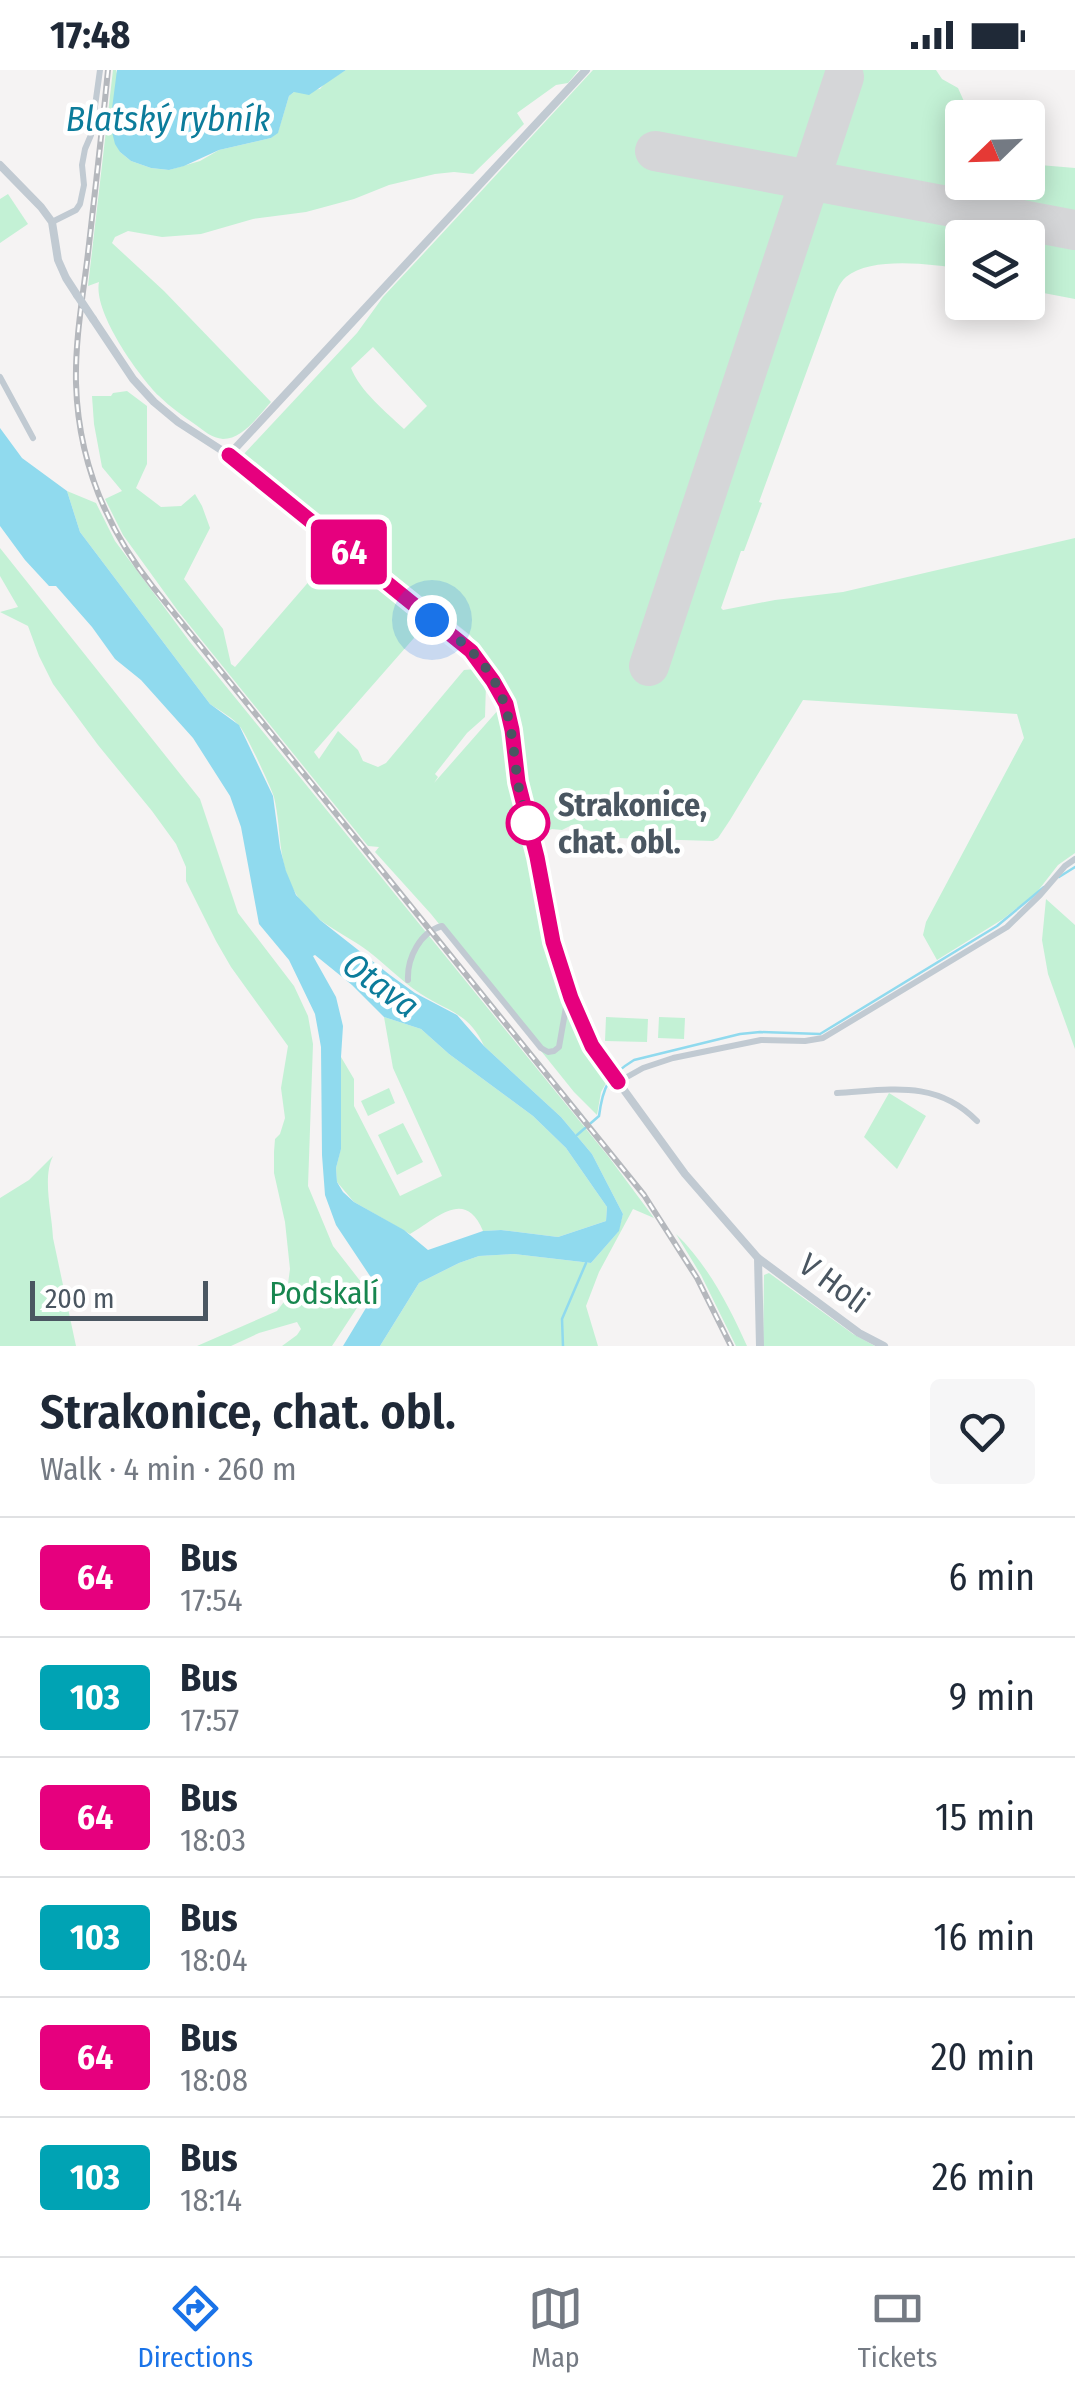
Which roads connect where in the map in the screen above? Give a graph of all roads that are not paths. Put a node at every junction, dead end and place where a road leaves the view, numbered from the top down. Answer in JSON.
{"nodes":[{"id":1,"x":100,"y":70,"type":"edge"},
{"id":2,"x":586,"y":70,"type":"edge"},
{"id":3,"x":0,"y":165,"type":"edge"},
{"id":4,"x":52,"y":222,"type":"junction"},
{"id":5,"x":0,"y":377,"type":"edge"},
{"id":6,"x":33,"y":438,"type":"dead end"},
{"id":7,"x":229,"y":455,"type":"junction"},
{"id":8,"x":1075,"y":860,"type":"edge"},
{"id":9,"x":408,"y":980,"type":"dead end"},
{"id":10,"x":571,"y":998,"type":"junction"},
{"id":11,"x":618,"y":1082,"type":"junction"},
{"id":12,"x":837,"y":1093,"type":"dead end"},
{"id":13,"x":977,"y":1121,"type":"dead end"},
{"id":14,"x":758,"y":1258,"type":"junction"},
{"id":15,"x":760,"y":1346,"type":"edge"},
{"id":16,"x":884,"y":1346,"type":"edge"}],
"edges":[{"from":1,"to":4,"type":"street"},
{"from":2,"to":7,"type":"street"},
{"from":3,"to":4,"type":"street"},
{"from":4,"to":7,"type":"street","name":"V Holi","bridge":true},
{"from":5,"to":6,"type":"street"},
{"from":7,"to":10,"type":"street","name":"V Holi"},
{"from":8,"to":11,"type":"street"},
{"from":9,"to":10,"type":"street"},
{"from":10,"to":11,"type":"street","name":"V Holi"},
{"from":11,"to":14,"type":"street","name":"V Holi"},
{"from":12,"to":13,"type":"street"},
{"from":14,"to":15,"type":"street"},
{"from":14,"to":16,"type":"street","name":"V Holi"}]}
